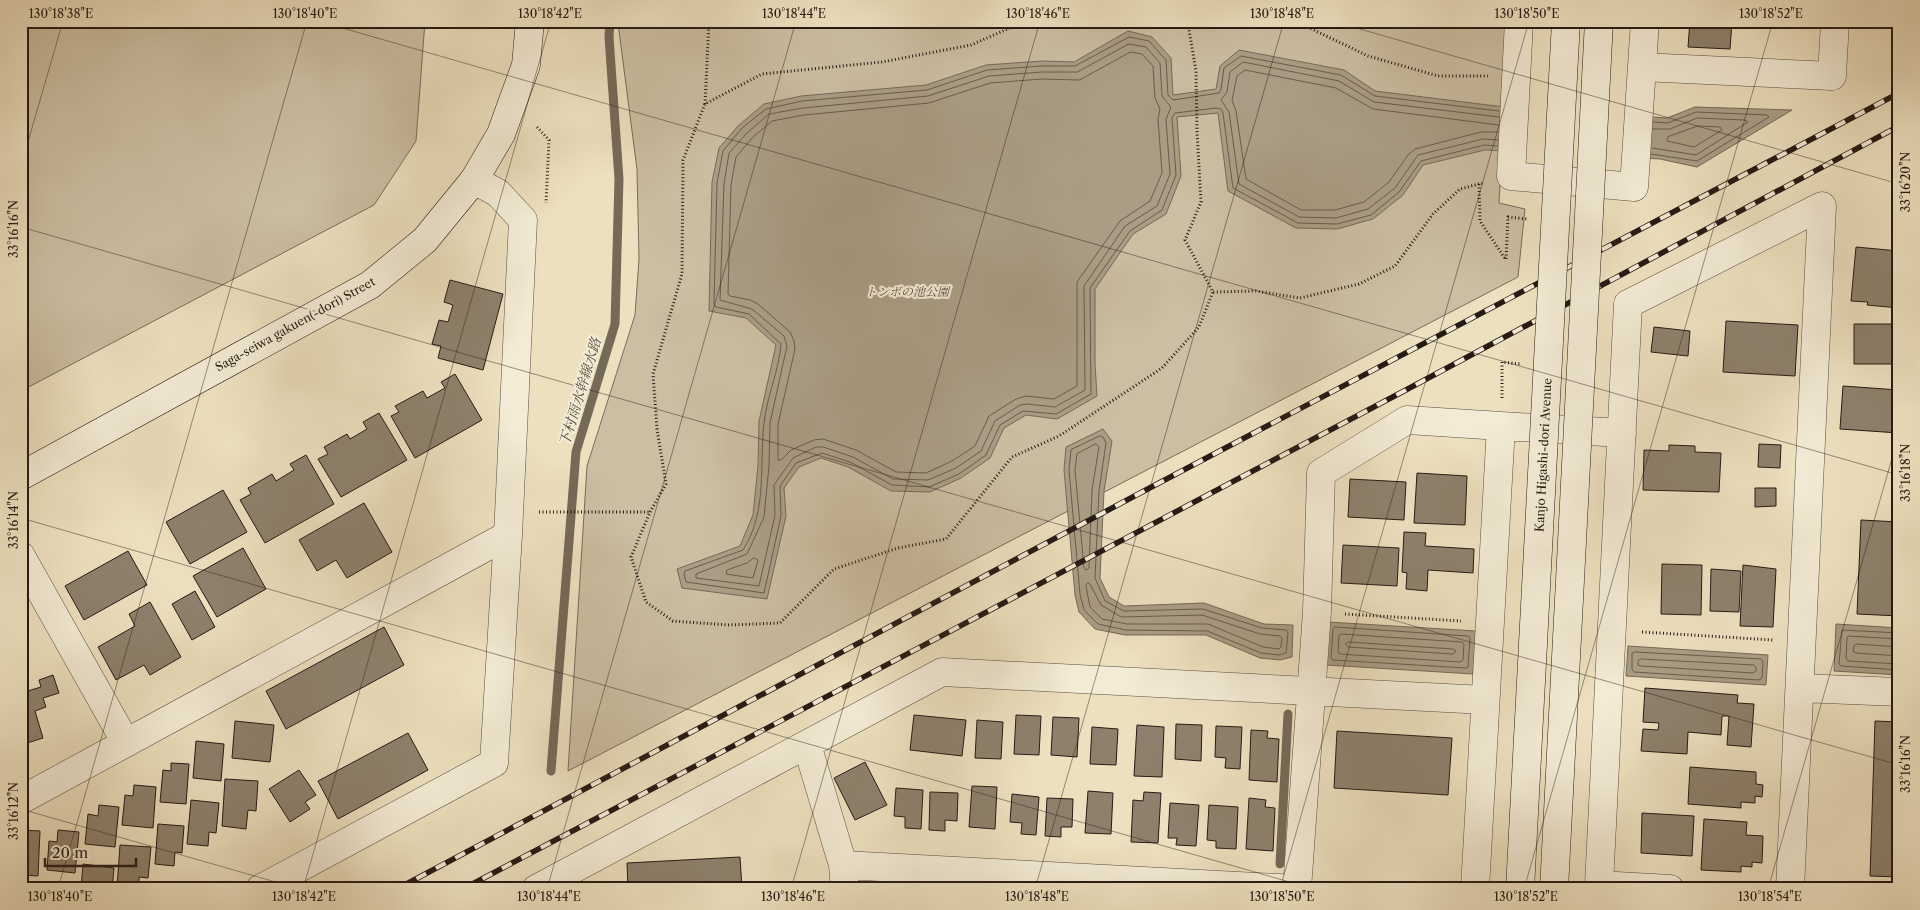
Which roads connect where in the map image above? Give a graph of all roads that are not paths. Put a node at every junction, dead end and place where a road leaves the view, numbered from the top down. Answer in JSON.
{"nodes":[{"id":1,"x":530,"y":21,"type":"edge"},
{"id":2,"x":1519,"y":21,"type":"edge"},
{"id":3,"x":1566,"y":21,"type":"edge"},
{"id":4,"x":1599,"y":21,"type":"edge"},
{"id":5,"x":1644,"y":21,"type":"edge"},
{"id":6,"x":1835,"y":21,"type":"edge"},
{"id":7,"x":1642,"y":67,"type":"junction"},
{"id":8,"x":474,"y":180,"type":"junction"},
{"id":9,"x":1501,"y":426,"type":"junction"},
{"id":10,"x":1622,"y":433,"type":"junction"},
{"id":11,"x":21,"y":476,"type":"edge"},
{"id":12,"x":508,"y":535,"type":"junction"},
{"id":13,"x":21,"y":556,"type":"edge"},
{"id":14,"x":1800,"y":688,"type":"junction"},
{"id":15,"x":1310,"y":692,"type":"junction"},
{"id":16,"x":1899,"y":692,"type":"edge"},
{"id":17,"x":1485,"y":700,"type":"junction"},
{"id":18,"x":126,"y":743,"type":"junction"},
{"id":19,"x":807,"y":744,"type":"junction"},
{"id":20,"x":21,"y":800,"type":"edge"},
{"id":21,"x":844,"y":877,"type":"edge"},
{"id":22,"x":577,"y":878,"type":"edge"},
{"id":23,"x":1137,"y":885,"type":"edge"},
{"id":24,"x":1599,"y":887,"type":"edge"},
{"id":25,"x":260,"y":889,"type":"edge"},
{"id":26,"x":536,"y":889,"type":"edge"},
{"id":27,"x":1297,"y":889,"type":"edge"},
{"id":28,"x":1475,"y":889,"type":"edge"},
{"id":29,"x":1520,"y":889,"type":"edge"},
{"id":30,"x":1554,"y":889,"type":"edge"},
{"id":31,"x":1670,"y":889,"type":"edge"},
{"id":32,"x":1790,"y":889,"type":"edge"}],
"edges":[{"from":1,"to":8,"type":"street","name":"Saga-seiwa gakuen(-dori) Street"},
{"from":2,"to":7,"type":"street"},
{"from":3,"to":29,"type":"street","name":"Kanjo Higashi-dori Avenue","bridge":true},
{"from":4,"to":30,"type":"street","bridge":true},
{"from":5,"to":7,"type":"street"},
{"from":6,"to":7,"type":"street"},
{"from":8,"to":11,"type":"street","name":"Saga-seiwa gakuen(-dori) Street"},
{"from":8,"to":12,"type":"street"},
{"from":9,"to":10,"type":"street"},
{"from":9,"to":15,"type":"street"},
{"from":9,"to":17,"type":"street"},
{"from":10,"to":14,"type":"street"},
{"from":10,"to":24,"type":"street"},
{"from":12,"to":18,"type":"street"},
{"from":12,"to":25,"type":"street"},
{"from":13,"to":18,"type":"street"},
{"from":14,"to":16,"type":"street"},
{"from":14,"to":32,"type":"street"},
{"from":15,"to":17,"type":"street"},
{"from":15,"to":19,"type":"street"},
{"from":15,"to":27,"type":"street"},
{"from":17,"to":28,"type":"street"},
{"from":18,"to":20,"type":"street"},
{"from":19,"to":21,"type":"street"},
{"from":19,"to":22,"type":"street"},
{"from":21,"to":23,"type":"street"},
{"from":22,"to":26,"type":"street"},
{"from":23,"to":27,"type":"street"},
{"from":24,"to":31,"type":"street"}]}
